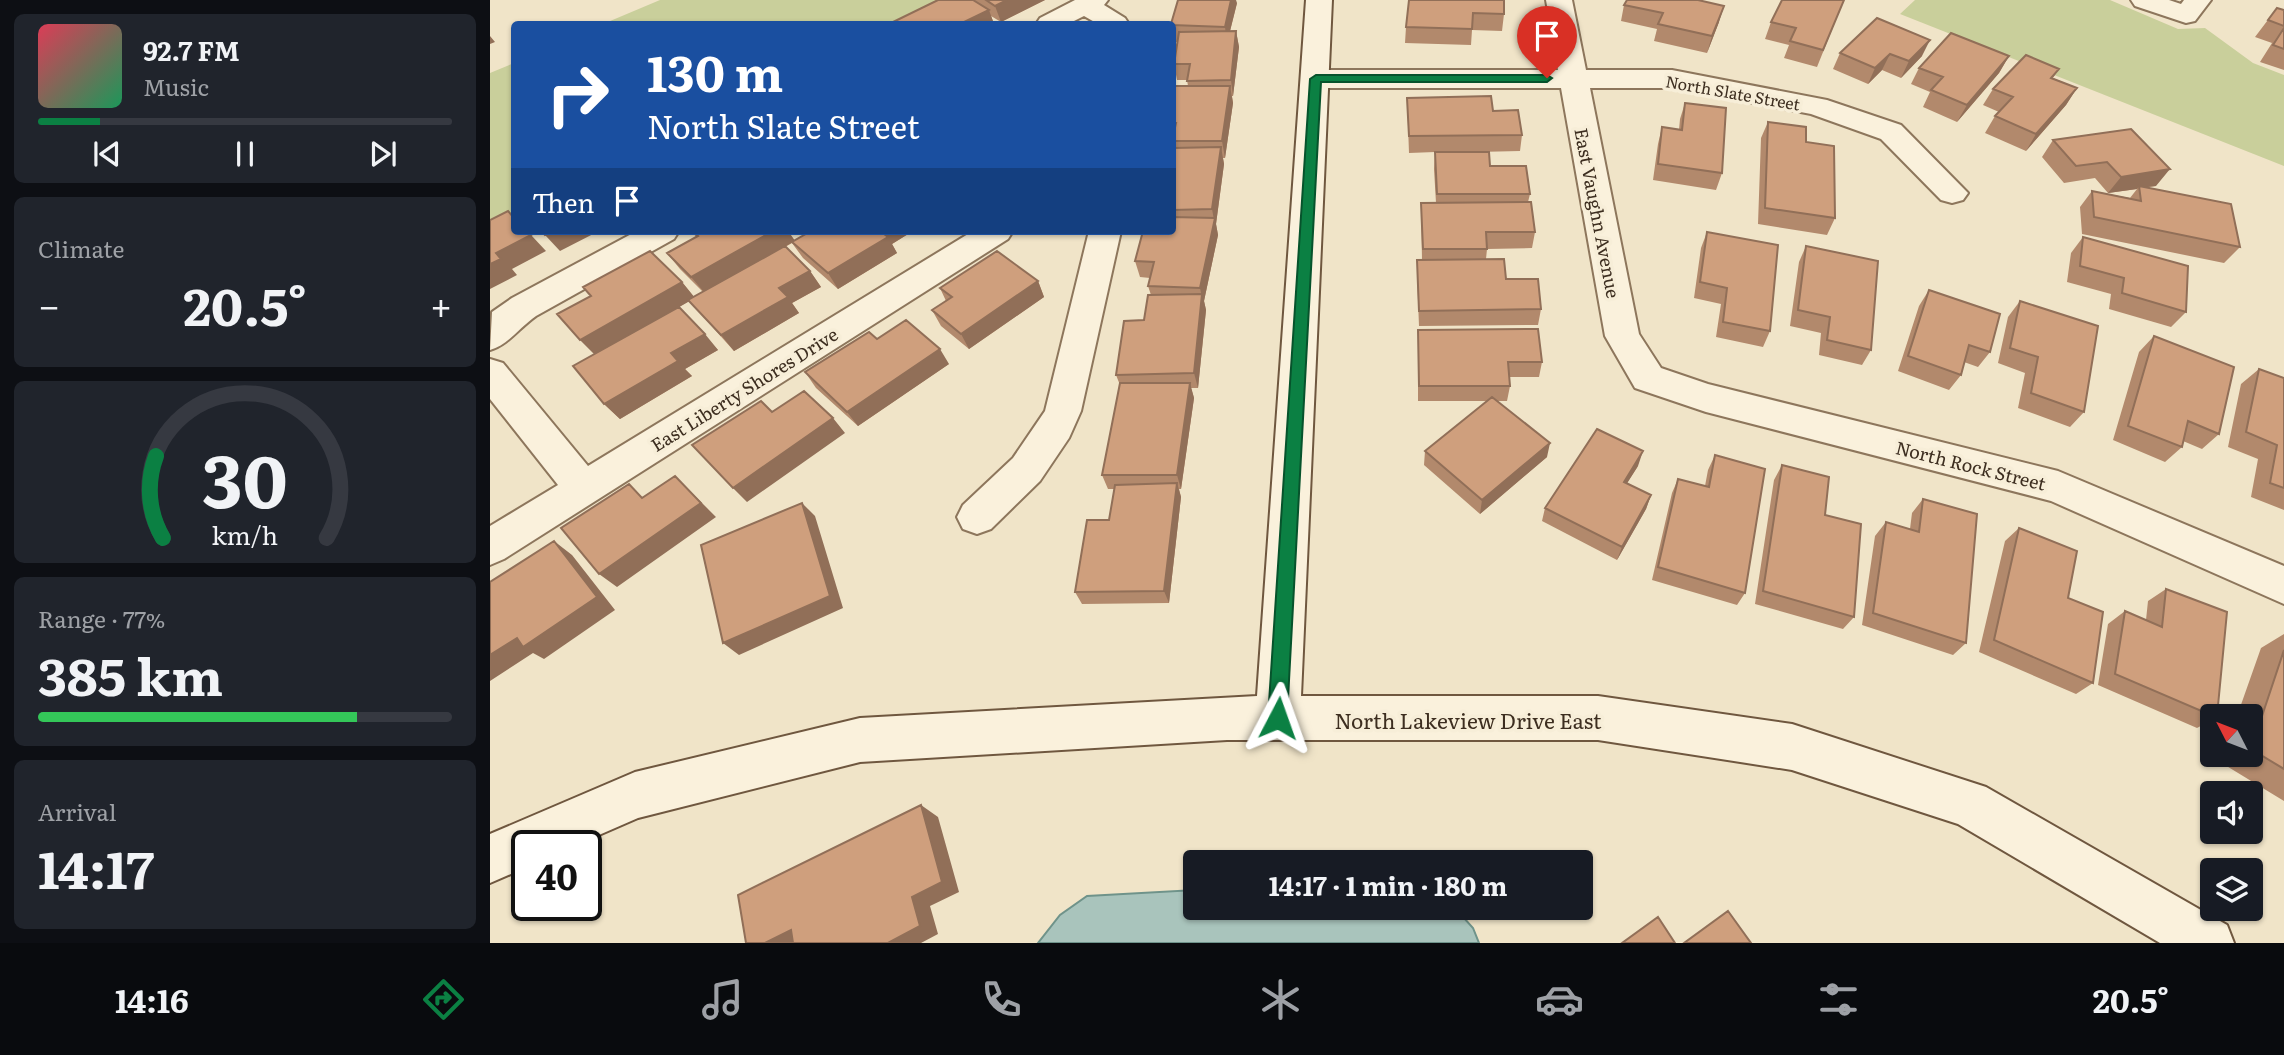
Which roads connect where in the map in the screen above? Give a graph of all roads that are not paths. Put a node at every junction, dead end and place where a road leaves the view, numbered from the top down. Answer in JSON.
{"nodes":[{"id":1,"x":1319,"y":0,"type":"edge"},
{"id":2,"x":1559,"y":0,"type":"edge"},
{"id":3,"x":2144,"y":0,"type":"edge"},
{"id":4,"x":1090,"y":3,"type":"edge"},
{"id":5,"x":2192,"y":7,"type":"edge"},
{"id":6,"x":1055,"y":21,"type":"edge"},
{"id":7,"x":1112,"y":21,"type":"edge"},
{"id":8,"x":1572,"y":78,"type":"junction"},
{"id":9,"x":1316,"y":79,"type":"junction"},
{"id":10,"x":1952,"y":193,"type":"dead end"},
{"id":11,"x":656,"y":235,"type":"edge"},
{"id":12,"x":991,"y":235,"type":"edge"},
{"id":13,"x":1104,"y":235,"type":"edge"},
{"id":14,"x":490,"y":337,"type":"edge"},
{"id":15,"x":490,"y":373,"type":"edge"},
{"id":16,"x":1648,"y":378,"type":"joint"},
{"id":17,"x":584,"y":489,"type":"junction"},
{"id":18,"x":977,"y":517,"type":"dead end"},
{"id":19,"x":490,"y":547,"type":"edge"},
{"id":20,"x":2284,"y":584,"type":"edge"},
{"id":21,"x":1278,"y":718,"type":"junction"},
{"id":22,"x":490,"y":859,"type":"edge"},
{"id":23,"x":2209,"y":943,"type":"edge"}],
"edges":[{"from":1,"to":9,"type":"street"},
{"from":2,"to":8,"type":"street","name":"East Vaughn Avenue"},
{"from":3,"to":5,"type":"street"},
{"from":4,"to":6,"type":"street"},
{"from":4,"to":7,"type":"street"},
{"from":8,"to":9,"type":"street","name":"North Slate Street"},
{"from":8,"to":10,"type":"street","name":"North Slate Street"},
{"from":8,"to":16,"type":"street","name":"East Vaughn Avenue"},
{"from":9,"to":21,"type":"street"},
{"from":11,"to":14,"type":"street"},
{"from":12,"to":17,"type":"street","name":"East Liberty Shores Drive"},
{"from":13,"to":18,"type":"street"},
{"from":15,"to":17,"type":"street"},
{"from":16,"to":20,"type":"street","name":"North Rock Street"},
{"from":17,"to":19,"type":"street","name":"East Liberty Shores Drive"},
{"from":21,"to":22,"type":"street","name":"North Lakeview Drive East"},
{"from":21,"to":23,"type":"street","name":"North Lakeview Drive East"}]}
